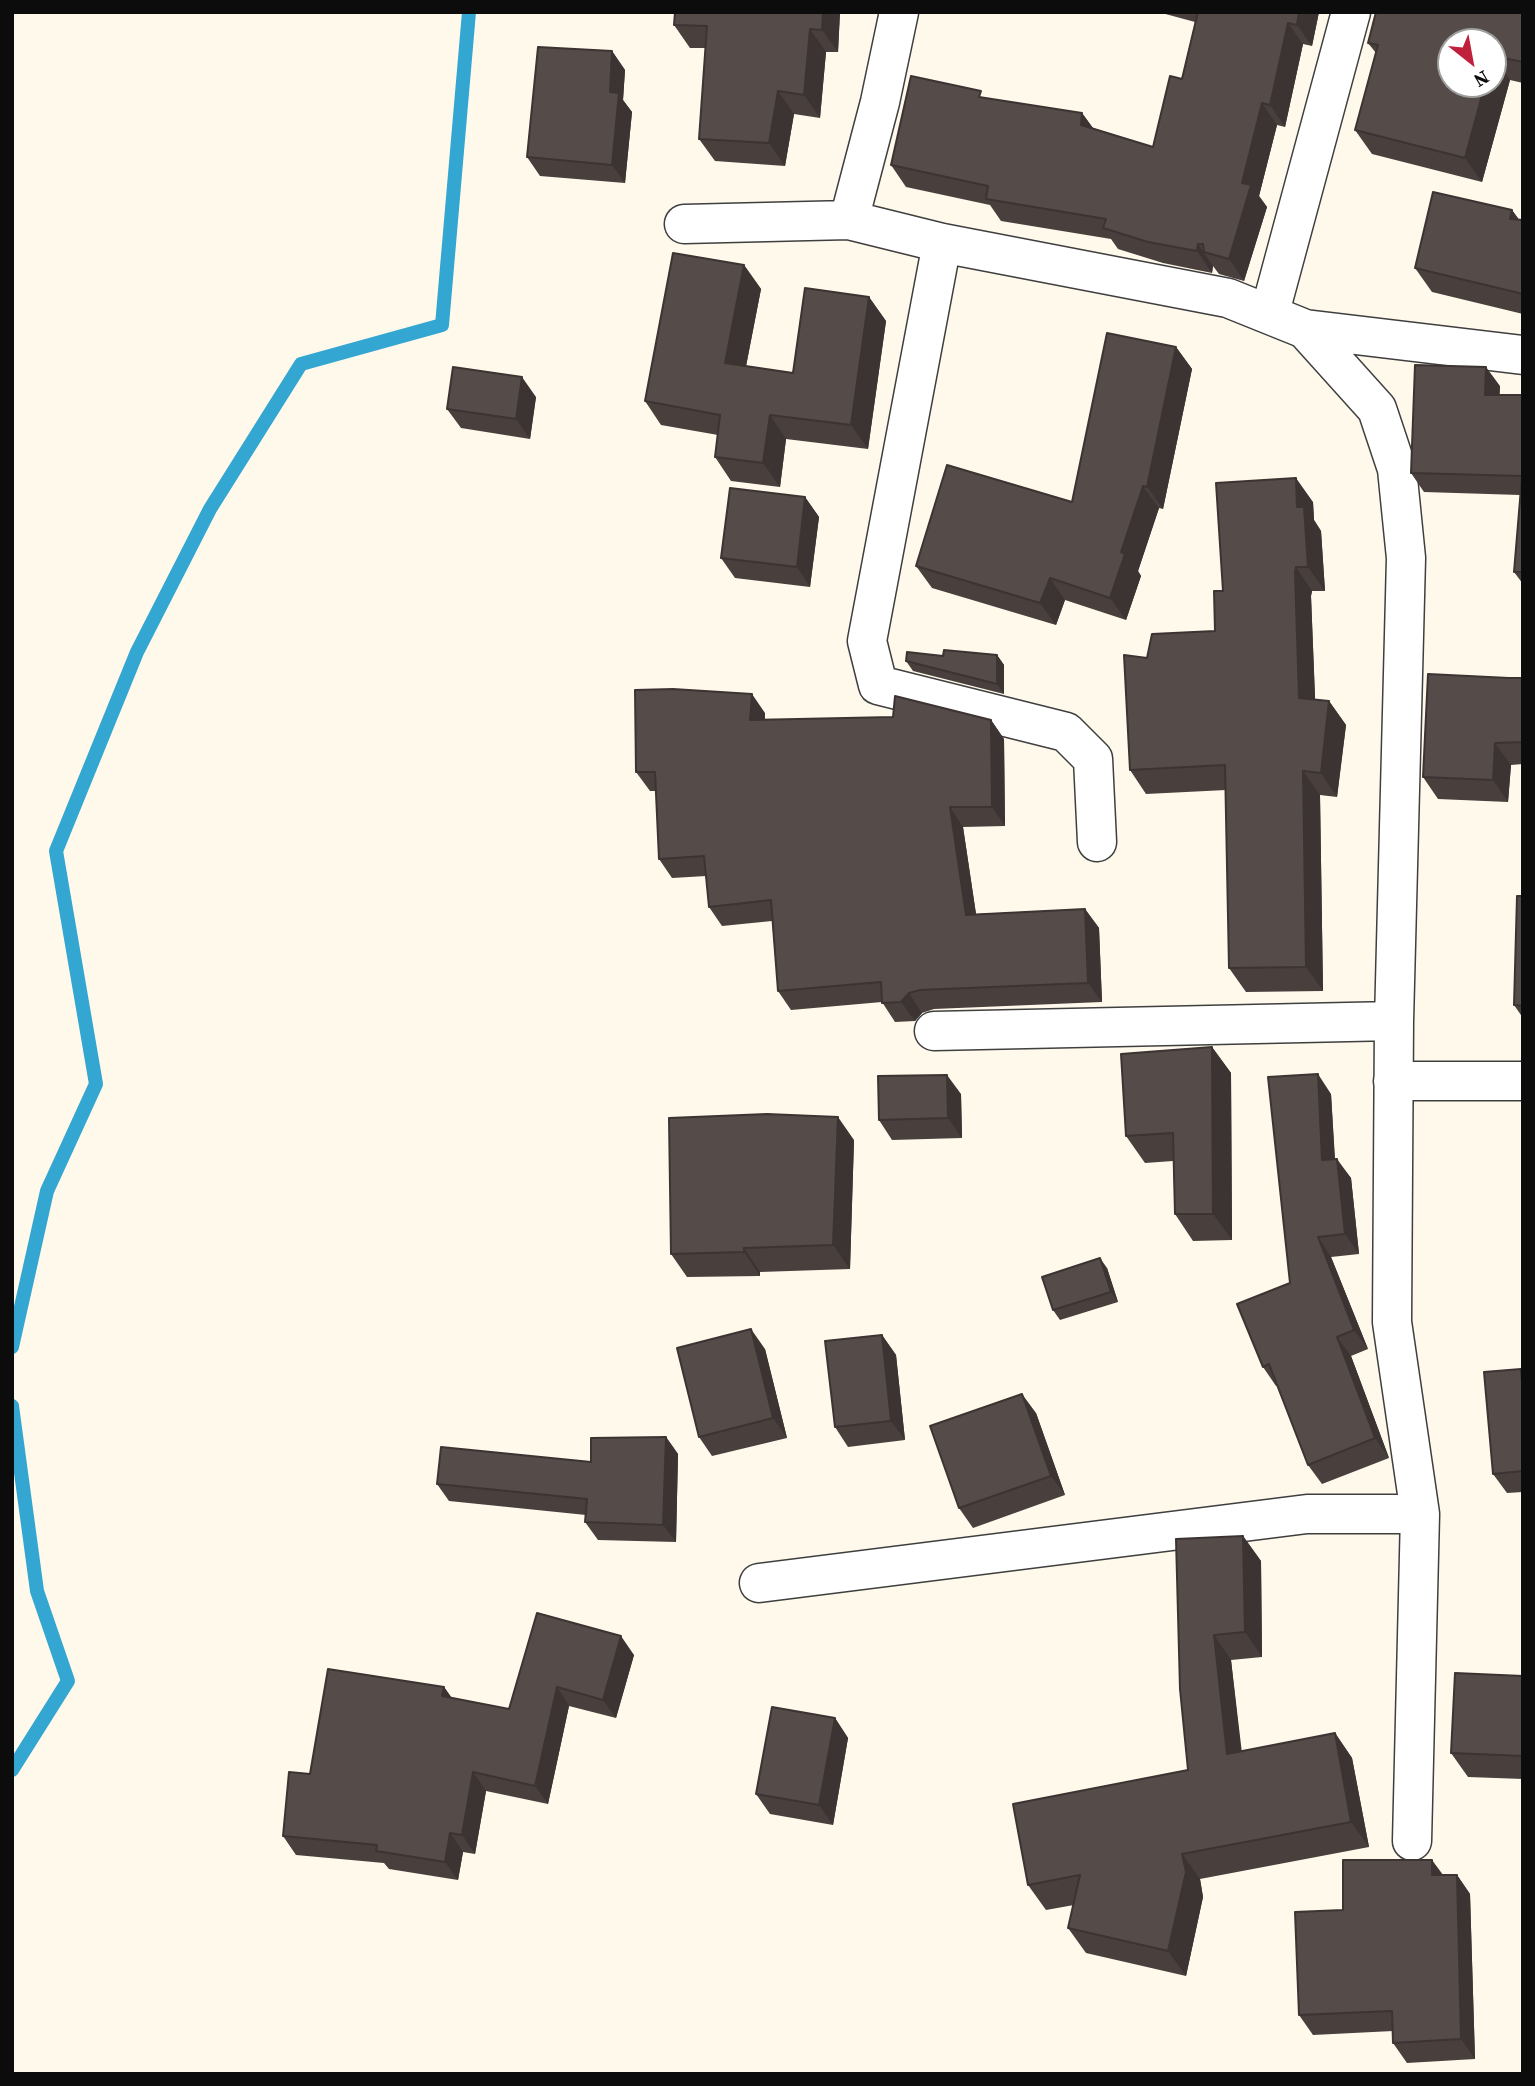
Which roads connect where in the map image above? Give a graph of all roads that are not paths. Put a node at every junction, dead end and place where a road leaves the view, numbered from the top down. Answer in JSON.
{"nodes":[{"id":1,"x":899,"y":12,"type":"edge"},
{"id":2,"x":1351,"y":12,"type":"edge"},
{"id":3,"x":849,"y":220,"type":"junction"},
{"id":4,"x":684,"y":223,"type":"dead end"},
{"id":5,"x":942,"y":243,"type":"junction"},
{"id":6,"x":1270,"y":312,"type":"junction"},
{"id":7,"x":1305,"y":329,"type":"junction"},
{"id":8,"x":1523,"y":355,"type":"edge"},
{"id":9,"x":1097,"y":842,"type":"dead end"},
{"id":10,"x":1394,"y":1021,"type":"junction"},
{"id":11,"x":934,"y":1031,"type":"dead end"},
{"id":12,"x":1393,"y":1081,"type":"junction"},
{"id":13,"x":1523,"y":1081,"type":"edge"},
{"id":14,"x":1420,"y":1514,"type":"junction"},
{"id":15,"x":759,"y":1583,"type":"dead end"},
{"id":16,"x":1412,"y":1842,"type":"dead end"}],
"edges":[{"from":1,"to":3,"type":"street"},
{"from":2,"to":6,"type":"street"},
{"from":3,"to":4,"type":"street"},
{"from":3,"to":5,"type":"street"},
{"from":5,"to":6,"type":"street"},
{"from":5,"to":9,"type":"street"},
{"from":6,"to":7,"type":"street"},
{"from":7,"to":8,"type":"street"},
{"from":7,"to":10,"type":"street"},
{"from":10,"to":11,"type":"street"},
{"from":10,"to":12,"type":"street"},
{"from":12,"to":13,"type":"street"},
{"from":12,"to":14,"type":"street"},
{"from":14,"to":15,"type":"street"},
{"from":14,"to":16,"type":"street"}]}
